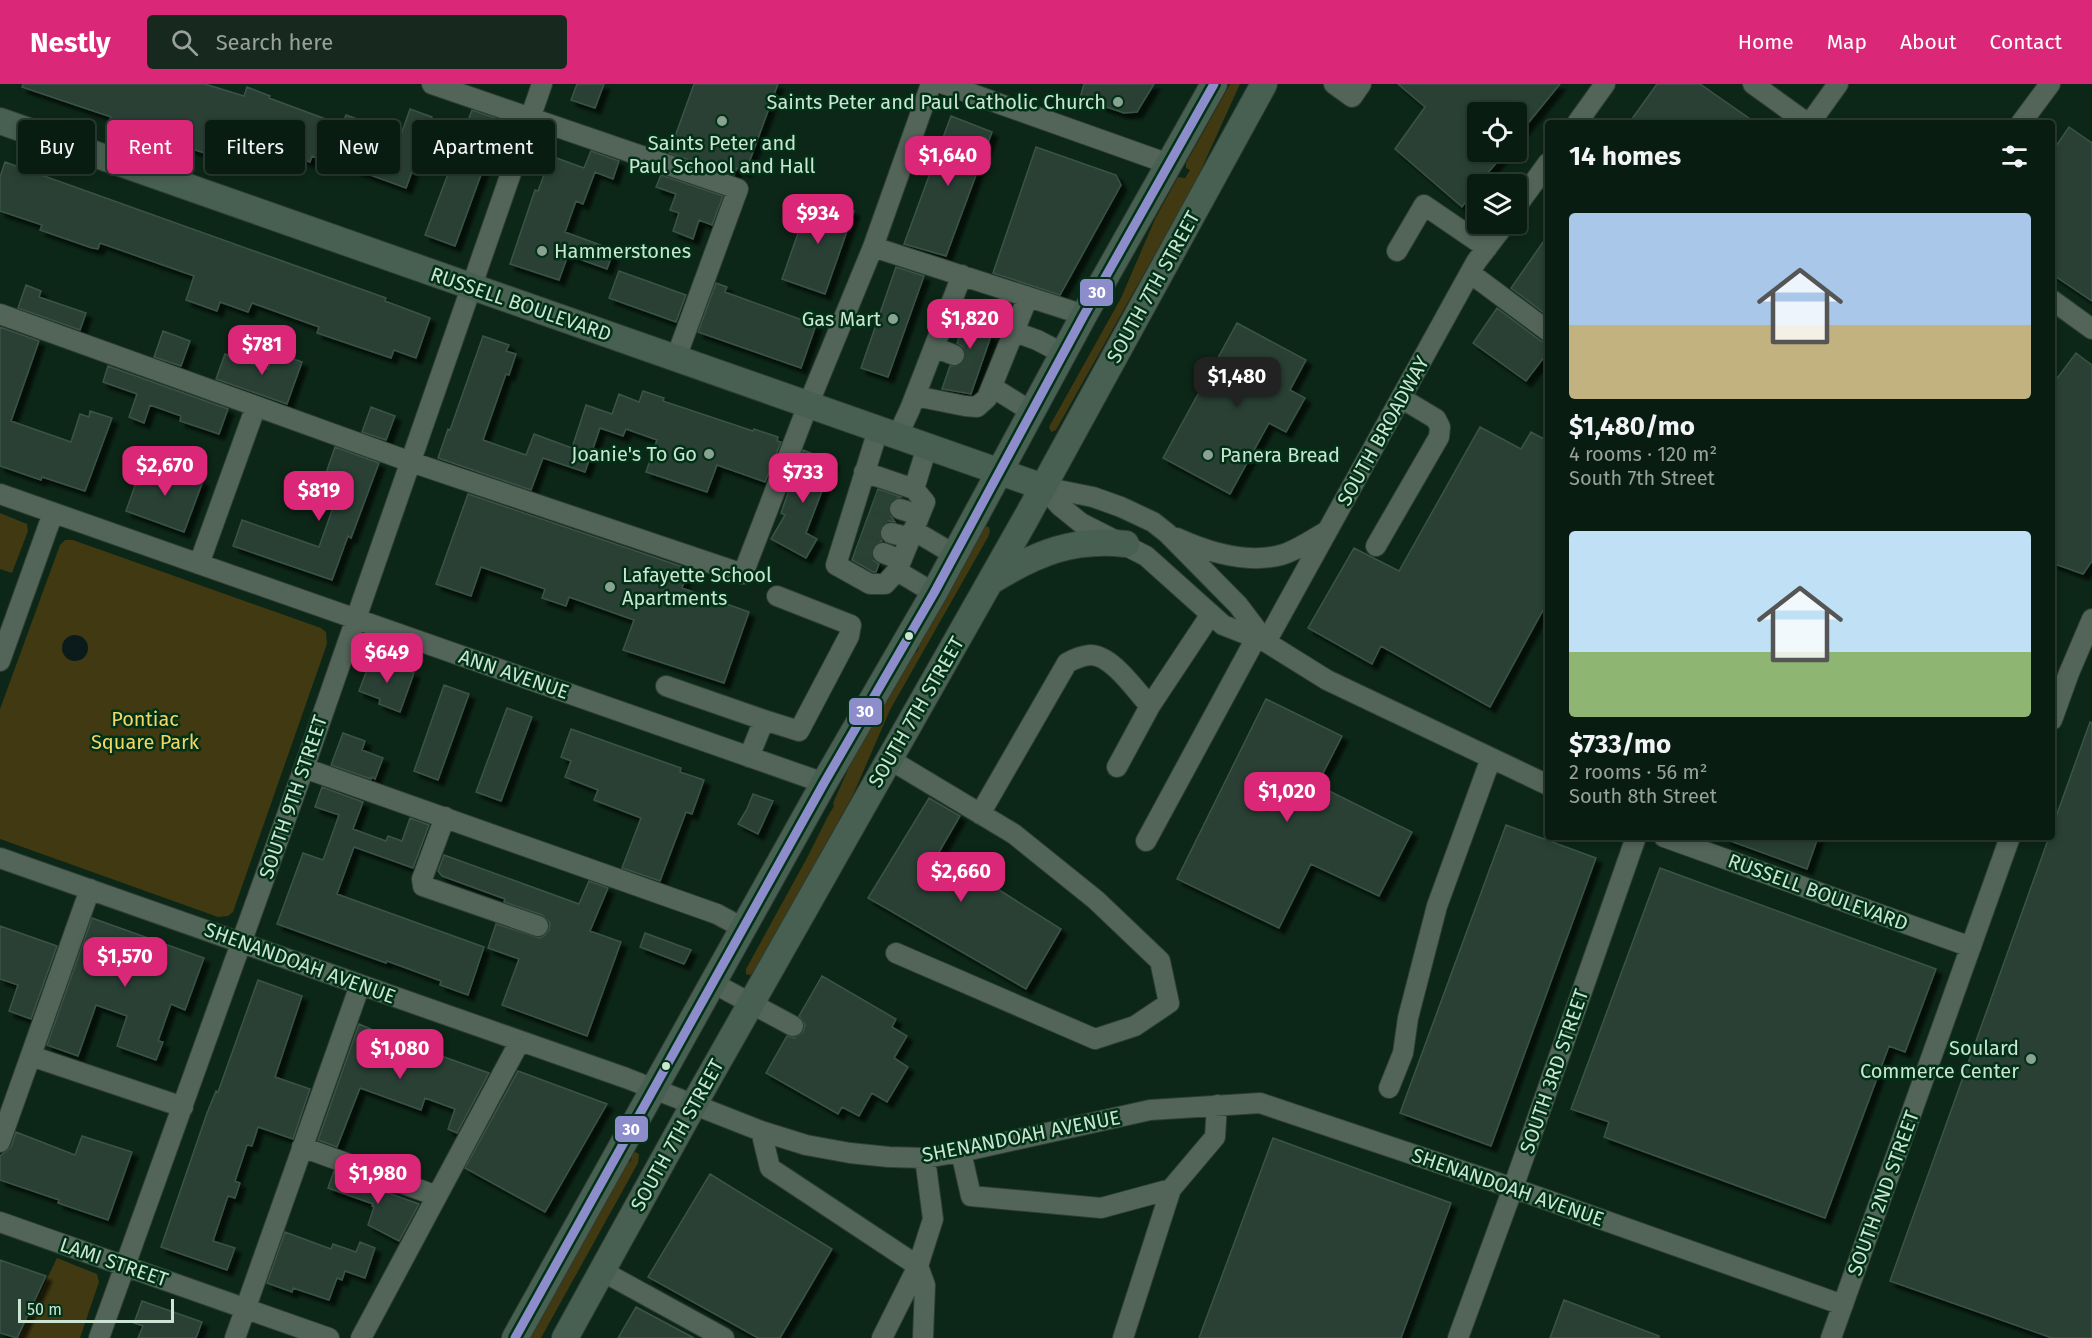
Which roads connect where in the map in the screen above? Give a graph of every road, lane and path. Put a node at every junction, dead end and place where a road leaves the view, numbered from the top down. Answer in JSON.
{"nodes":[{"id":1,"x":432,"y":84,"type":"edge"},
{"id":2,"x":542,"y":84,"type":"edge"},
{"id":3,"x":931,"y":84,"type":"edge"},
{"id":4,"x":944,"y":84,"type":"edge"},
{"id":5,"x":1214,"y":84,"type":"edge"},
{"id":6,"x":1264,"y":84,"type":"edge"},
{"id":7,"x":1334,"y":84,"type":"edge"},
{"id":8,"x":1361,"y":84,"type":"edge"},
{"id":9,"x":1605,"y":84,"type":"edge"},
{"id":10,"x":1753,"y":84,"type":"edge"},
{"id":11,"x":1838,"y":84,"type":"edge"},
{"id":12,"x":2050,"y":84,"type":"edge"},
{"id":13,"x":530,"y":119,"type":"junction"},
{"id":14,"x":1579,"y":120,"type":"edge"},
{"id":15,"x":1804,"y":120,"type":"edge"},
{"id":16,"x":1810,"y":120,"type":"edge"},
{"id":17,"x":2023,"y":120,"type":"edge"},
{"id":18,"x":0,"y":121,"type":"edge"},
{"id":19,"x":1169,"y":164,"type":"junction"},
{"id":20,"x":1545,"y":167,"type":"edge"},
{"id":21,"x":1527,"y":192,"type":"edge"},
{"id":22,"x":1497,"y":234,"type":"edge"},
{"id":23,"x":873,"y":247,"type":"junction"},
{"id":24,"x":1487,"y":248,"type":"junction"},
{"id":25,"x":1397,"y":251,"type":"dead end"},
{"id":26,"x":1470,"y":273,"type":"junction"},
{"id":27,"x":962,"y":275,"type":"junction"},
{"id":28,"x":472,"y":287,"type":"junction"},
{"id":29,"x":1028,"y":297,"type":"junction"},
{"id":30,"x":2055,"y":302,"type":"edge"},
{"id":31,"x":0,"y":314,"type":"edge"},
{"id":32,"x":1084,"y":315,"type":"junction"},
{"id":33,"x":995,"y":325,"type":"tunnel mouth"},
{"id":34,"x":1545,"y":329,"type":"edge"},
{"id":35,"x":2092,"y":329,"type":"edge"},
{"id":36,"x":1014,"y":331,"type":"junction"},
{"id":37,"x":934,"y":347,"type":"junction"},
{"id":38,"x":1064,"y":354,"type":"junction"},
{"id":39,"x":954,"y":355,"type":"tunnel mouth"},
{"id":40,"x":676,"y":358,"type":"junction"},
{"id":41,"x":991,"y":374,"type":"junction"},
{"id":42,"x":915,"y":396,"type":"junction"},
{"id":43,"x":1401,"y":398,"type":"junction"},
{"id":44,"x":808,"y":405,"type":"junction"},
{"id":45,"x":256,"y":406,"type":"junction"},
{"id":46,"x":1032,"y":412,"type":"junction"},
{"id":47,"x":887,"y":433,"type":"junction"},
{"id":48,"x":927,"y":447,"type":"junction"},
{"id":49,"x":411,"y":462,"type":"junction"},
{"id":50,"x":864,"y":472,"type":"junction"},
{"id":51,"x":999,"y":473,"type":"junction"},
{"id":52,"x":1043,"y":488,"type":"junction"},
{"id":53,"x":914,"y":489,"type":"junction"},
{"id":54,"x":0,"y":494,"type":"edge"},
{"id":55,"x":900,"y":509,"type":"tunnel mouth"},
{"id":56,"x":53,"y":513,"type":"junction"},
{"id":57,"x":914,"y":528,"type":"junction"},
{"id":58,"x":1327,"y":531,"type":"junction"},
{"id":59,"x":891,"y":532,"type":"tunnel mouth"},
{"id":60,"x":1167,"y":533,"type":"junction"},
{"id":61,"x":1126,"y":544,"type":"junction"},
{"id":62,"x":1376,"y":546,"type":"dead end"},
{"id":63,"x":955,"y":555,"type":"junction"},
{"id":64,"x":894,"y":561,"type":"junction"},
{"id":65,"x":199,"y":564,"type":"junction"},
{"id":66,"x":990,"y":582,"type":"junction"},
{"id":67,"x":934,"y":593,"type":"junction"},
{"id":68,"x":777,"y":596,"type":"dead end"},
{"id":69,"x":1211,"y":614,"type":"junction"},
{"id":70,"x":355,"y":618,"type":"junction"},
{"id":71,"x":2092,"y":619,"type":"edge"},
{"id":72,"x":1261,"y":640,"type":"junction"},
{"id":73,"x":0,"y":661,"type":"edge"},
{"id":74,"x":666,"y":686,"type":"dead end"},
{"id":75,"x":1150,"y":706,"type":"junction"},
{"id":76,"x":2055,"y":712,"type":"edge"},
{"id":77,"x":764,"y":720,"type":"junction"},
{"id":78,"x":749,"y":757,"type":"junction"},
{"id":79,"x":1491,"y":758,"type":"junction"},
{"id":80,"x":888,"y":759,"type":"junction"},
{"id":81,"x":1117,"y":767,"type":"dead end"},
{"id":82,"x":304,"y":768,"type":"junction"},
{"id":83,"x":824,"y":783,"type":"junction"},
{"id":84,"x":1545,"y":784,"type":"edge"},
{"id":85,"x":980,"y":814,"type":"junction"},
{"id":86,"x":446,"y":817,"type":"junction"},
{"id":87,"x":1635,"y":840,"type":"edge"},
{"id":88,"x":1672,"y":840,"type":"edge"},
{"id":89,"x":2009,"y":840,"type":"edge"},
{"id":90,"x":1146,"y":841,"type":"dead end"},
{"id":91,"x":0,"y":858,"type":"edge"},
{"id":92,"x":90,"y":889,"type":"junction"},
{"id":93,"x":538,"y":926,"type":"dead end"},
{"id":94,"x":743,"y":928,"type":"junction"},
{"id":95,"x":241,"y":942,"type":"junction"},
{"id":96,"x":1971,"y":947,"type":"junction"},
{"id":97,"x":896,"y":953,"type":"dead end"},
{"id":98,"x":712,"y":983,"type":"junction"},
{"id":99,"x":360,"y":985,"type":"junction"},
{"id":100,"x":751,"y":1004,"type":"junction"},
{"id":101,"x":793,"y":1026,"type":"dead end"},
{"id":102,"x":520,"y":1041,"type":"junction"},
{"id":103,"x":31,"y":1056,"type":"junction"},
{"id":104,"x":653,"y":1088,"type":"junction"},
{"id":105,"x":1389,"y":1088,"type":"dead end"},
{"id":106,"x":694,"y":1104,"type":"junction"},
{"id":107,"x":1217,"y":1105,"type":"junction"},
{"id":108,"x":183,"y":1107,"type":"junction"},
{"id":109,"x":761,"y":1131,"type":"junction"},
{"id":110,"x":0,"y":1142,"type":"edge"},
{"id":111,"x":302,"y":1147,"type":"junction"},
{"id":112,"x":960,"y":1152,"type":"junction"},
{"id":113,"x":926,"y":1158,"type":"junction"},
{"id":114,"x":1513,"y":1188,"type":"junction"},
{"id":115,"x":1171,"y":1189,"type":"junction"},
{"id":116,"x":436,"y":1196,"type":"junction"},
{"id":117,"x":0,"y":1222,"type":"edge"},
{"id":118,"x":126,"y":1266,"type":"junction"},
{"id":119,"x":918,"y":1266,"type":"junction"},
{"id":120,"x":602,"y":1270,"type":"junction"},
{"id":121,"x":1843,"y":1305,"type":"junction"},
{"id":122,"x":245,"y":1308,"type":"junction"},
{"id":123,"x":99,"y":1338,"type":"edge"},
{"id":124,"x":235,"y":1338,"type":"edge"},
{"id":125,"x":329,"y":1338,"type":"edge"},
{"id":126,"x":361,"y":1338,"type":"edge"},
{"id":127,"x":515,"y":1338,"type":"edge"},
{"id":128,"x":565,"y":1338,"type":"edge"},
{"id":129,"x":724,"y":1338,"type":"edge"},
{"id":130,"x":882,"y":1338,"type":"edge"},
{"id":131,"x":923,"y":1338,"type":"edge"},
{"id":132,"x":1123,"y":1338,"type":"edge"},
{"id":133,"x":1458,"y":1338,"type":"edge"},
{"id":134,"x":1831,"y":1338,"type":"edge"}],
"edges":[{"from":1,"to":13,"type":"street"},
{"from":2,"to":13,"type":"street","name":"SOUTH 9TH STREET"},
{"from":3,"to":23,"type":"street"},
{"from":4,"to":19,"type":"street"},
{"from":5,"to":19,"type":"main road"},
{"from":6,"to":52,"type":"main road","name":"SOUTH 7TH STREET"},
{"from":7,"to":8,"type":"street"},
{"from":9,"to":14,"type":"street"},
{"from":10,"to":15,"type":"street"},
{"from":11,"to":16,"type":"street"},
{"from":12,"to":17,"type":"street"},
{"from":13,"to":28,"type":"street","name":"SOUTH 9TH STREET"},
{"from":13,"to":40,"type":"street"},
{"from":18,"to":28,"type":"main road","name":"RUSSELL BOULEVARD"},
{"from":19,"to":32,"type":"main road"},
{"from":20,"to":21,"type":"street"},
{"from":22,"to":24,"type":"street","name":"SOUTH BROADWAY"},
{"from":23,"to":27,"type":"street"},
{"from":23,"to":44,"type":"street"},
{"from":24,"to":25,"type":"street"},
{"from":24,"to":26,"type":"street","name":"SOUTH BROADWAY"},
{"from":26,"to":34,"type":"street"},
{"from":26,"to":43,"type":"street","name":"SOUTH BROADWAY"},
{"from":27,"to":29,"type":"street"},
{"from":27,"to":37,"type":"street"},
{"from":28,"to":40,"type":"main road","name":"RUSSELL BOULEVARD"},
{"from":28,"to":49,"type":"street","name":"SOUTH 9TH STREET"},
{"from":29,"to":32,"type":"street"},
{"from":29,"to":36,"type":"street"},
{"from":30,"to":35,"type":"street"},
{"from":31,"to":45,"type":"street"},
{"from":32,"to":38,"type":"main road"},
{"from":33,"to":36,"type":"street"},
{"from":36,"to":38,"type":"street"},
{"from":36,"to":41,"type":"street"},
{"from":37,"to":39,"type":"street"},
{"from":37,"to":42,"type":"street"},
{"from":38,"to":46,"type":"main road"},
{"from":40,"to":44,"type":"main road","name":"RUSSELL BOULEVARD"},
{"from":41,"to":42,"type":"street"},
{"from":41,"to":46,"type":"street"},
{"from":42,"to":47,"type":"street"},
{"from":43,"to":58,"type":"street","name":"SOUTH BROADWAY"},
{"from":43,"to":62,"type":"street"},
{"from":44,"to":47,"type":"main road","name":"RUSSELL BOULEVARD"},
{"from":44,"to":49,"type":"street"},
{"from":45,"to":49,"type":"street"},
{"from":45,"to":65,"type":"street"},
{"from":46,"to":51,"type":"main road"},
{"from":47,"to":48,"type":"main road","name":"RUSSELL BOULEVARD"},
{"from":47,"to":50,"type":"street"},
{"from":48,"to":51,"type":"main road","name":"RUSSELL BOULEVARD"},
{"from":48,"to":53,"type":"street"},
{"from":49,"to":70,"type":"street","name":"SOUTH 9TH STREET"},
{"from":50,"to":53,"type":"street"},
{"from":50,"to":64,"type":"street"},
{"from":51,"to":52,"type":"main road","name":"RUSSELL BOULEVARD"},
{"from":51,"to":63,"type":"main road"},
{"from":52,"to":60,"type":"street","name":"RUSSELL BOULEVARD"},
{"from":52,"to":61,"type":"street","name":"RUSSELL BOULEVARD"},
{"from":52,"to":66,"type":"main road","name":"SOUTH 7TH STREET"},
{"from":53,"to":57,"type":"street"},
{"from":54,"to":56,"type":"street","name":"ANN AVENUE"},
{"from":55,"to":57,"type":"street"},
{"from":56,"to":65,"type":"street","name":"ANN AVENUE"},
{"from":56,"to":73,"type":"street"},
{"from":57,"to":59,"type":"street"},
{"from":57,"to":63,"type":"street"},
{"from":57,"to":64,"type":"street"},
{"from":58,"to":60,"type":"street"},
{"from":58,"to":72,"type":"street","name":"SOUTH BROADWAY"},
{"from":60,"to":72,"type":"street","name":"RUSSELL BOULEVARD"},
{"from":61,"to":66,"type":"main road"},
{"from":61,"to":69,"type":"street","name":"RUSSELL BOULEVARD"},
{"from":63,"to":67,"type":"main road"},
{"from":64,"to":67,"type":"street"},
{"from":65,"to":70,"type":"street","name":"ANN AVENUE"},
{"from":66,"to":80,"type":"main road","name":"SOUTH 7TH STREET"},
{"from":67,"to":83,"type":"main road"},
{"from":68,"to":77,"type":"street"},
{"from":69,"to":72,"type":"street","name":"RUSSELL BOULEVARD"},
{"from":69,"to":75,"type":"street"},
{"from":70,"to":78,"type":"street","name":"ANN AVENUE"},
{"from":70,"to":82,"type":"street","name":"SOUTH 9TH STREET"},
{"from":71,"to":76,"type":"street"},
{"from":72,"to":79,"type":"street","name":"RUSSELL BOULEVARD"},
{"from":72,"to":90,"type":"street","name":"SOUTH BROADWAY"},
{"from":74,"to":77,"type":"street"},
{"from":75,"to":81,"type":"street"},
{"from":75,"to":85,"type":"street"},
{"from":77,"to":78,"type":"street"},
{"from":78,"to":83,"type":"street","name":"ANN AVENUE"},
{"from":79,"to":84,"type":"street","name":"RUSSELL BOULEVARD"},
{"from":79,"to":105,"type":"street"},
{"from":80,"to":85,"type":"street"},
{"from":80,"to":100,"type":"main road","name":"SOUTH 7TH STREET"},
{"from":82,"to":86,"type":"street"},
{"from":82,"to":95,"type":"street","name":"SOUTH 9TH STREET"},
{"from":83,"to":94,"type":"main road"},
{"from":85,"to":97,"type":"street"},
{"from":86,"to":93,"type":"street"},
{"from":86,"to":94,"type":"street"},
{"from":87,"to":114,"type":"street","name":"SOUTH 3RD STREET"},
{"from":88,"to":96,"type":"street","name":"RUSSELL BOULEVARD"},
{"from":89,"to":96,"type":"street","name":"SOUTH 2ND STREET"},
{"from":91,"to":92,"type":"street","name":"SHENANDOAH AVENUE"},
{"from":92,"to":95,"type":"street","name":"SHENANDOAH AVENUE"},
{"from":92,"to":103,"type":"street"},
{"from":94,"to":98,"type":"main road"},
{"from":95,"to":99,"type":"street","name":"SHENANDOAH AVENUE"},
{"from":95,"to":108,"type":"street","name":"SOUTH 9TH STREET"},
{"from":96,"to":121,"type":"street","name":"SOUTH 2ND STREET"},
{"from":98,"to":100,"type":"street"},
{"from":98,"to":104,"type":"main road"},
{"from":99,"to":102,"type":"street","name":"SHENANDOAH AVENUE"},
{"from":99,"to":111,"type":"street"},
{"from":100,"to":101,"type":"street"},
{"from":100,"to":106,"type":"main road","name":"SOUTH 7TH STREET"},
{"from":102,"to":104,"type":"street","name":"SHENANDOAH AVENUE"},
{"from":102,"to":116,"type":"street"},
{"from":103,"to":108,"type":"street"},
{"from":103,"to":110,"type":"street"},
{"from":104,"to":106,"type":"street","name":"SHENANDOAH AVENUE"},
{"from":104,"to":127,"type":"main road"},
{"from":106,"to":109,"type":"street","name":"SHENANDOAH AVENUE"},
{"from":106,"to":120,"type":"main road","name":"SOUTH 7TH STREET"},
{"from":107,"to":112,"type":"street","name":"SHENANDOAH AVENUE"},
{"from":107,"to":114,"type":"street","name":"SHENANDOAH AVENUE"},
{"from":107,"to":115,"type":"street"},
{"from":108,"to":118,"type":"street","name":"SOUTH 9TH STREET"},
{"from":109,"to":113,"type":"street","name":"SHENANDOAH AVENUE"},
{"from":109,"to":119,"type":"street"},
{"from":111,"to":116,"type":"street"},
{"from":111,"to":122,"type":"street"},
{"from":112,"to":113,"type":"street","name":"SHENANDOAH AVENUE"},
{"from":112,"to":115,"type":"street"},
{"from":113,"to":119,"type":"street"},
{"from":114,"to":121,"type":"street","name":"SHENANDOAH AVENUE"},
{"from":114,"to":133,"type":"street","name":"SOUTH 3RD STREET"},
{"from":115,"to":132,"type":"street"},
{"from":116,"to":126,"type":"street"},
{"from":117,"to":118,"type":"street","name":"LAMI STREET"},
{"from":118,"to":122,"type":"street","name":"LAMI STREET"},
{"from":118,"to":123,"type":"street","name":"SOUTH 9TH STREET"},
{"from":119,"to":130,"type":"street"},
{"from":119,"to":131,"type":"street"},
{"from":120,"to":128,"type":"main road","name":"SOUTH 7TH STREET"},
{"from":120,"to":129,"type":"street"},
{"from":121,"to":134,"type":"street","name":"SOUTH 2ND STREET"},
{"from":122,"to":124,"type":"street"},
{"from":122,"to":125,"type":"street","name":"LAMI STREET"}]}
